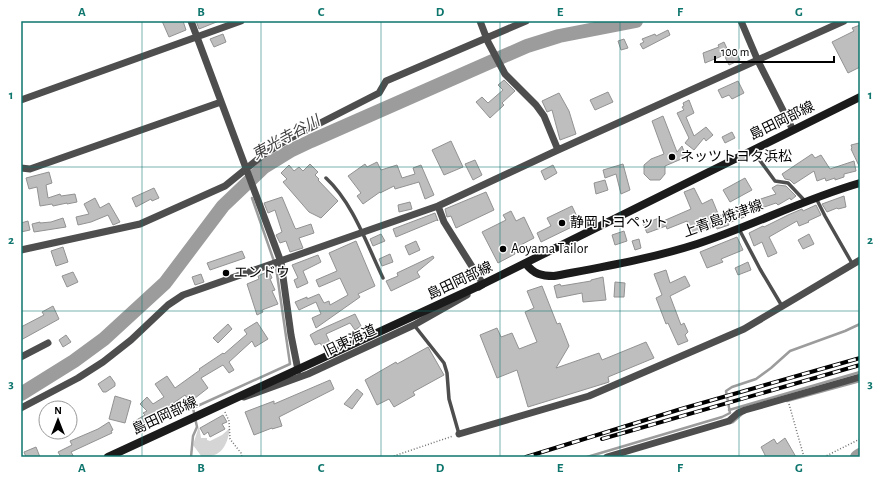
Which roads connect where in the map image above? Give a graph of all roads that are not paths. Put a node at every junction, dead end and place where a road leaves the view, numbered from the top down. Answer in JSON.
{"nodes":[{"id":1,"x":191,"y":21,"type":"edge"},
{"id":2,"x":241,"y":21,"type":"edge"},
{"id":3,"x":480,"y":21,"type":"edge"},
{"id":4,"x":526,"y":21,"type":"edge"},
{"id":5,"x":741,"y":21,"type":"edge"},
{"id":6,"x":844,"y":21,"type":"edge"},
{"id":7,"x":197,"y":37,"type":"junction"},
{"id":8,"x":487,"y":41,"type":"junction"},
{"id":9,"x":758,"y":61,"type":"junction"},
{"id":10,"x":860,"y":97,"type":"edge"},
{"id":11,"x":21,"y":100,"type":"edge"},
{"id":12,"x":221,"y":102,"type":"junction"},
{"id":13,"x":792,"y":130,"type":"junction"},
{"id":14,"x":558,"y":150,"type":"junction"},
{"id":15,"x":752,"y":150,"type":"junction"},
{"id":16,"x":21,"y":168,"type":"edge"},
{"id":17,"x":247,"y":170,"type":"junction"},
{"id":18,"x":326,"y":178,"type":"dead end"},
{"id":19,"x":860,"y":183,"type":"edge"},
{"id":20,"x":816,"y":197,"type":"junction"},
{"id":21,"x":805,"y":201,"type":"junction"},
{"id":22,"x":438,"y":206,"type":"junction"},
{"id":23,"x":738,"y":228,"type":"junction"},
{"id":24,"x":362,"y":233,"type":"junction"},
{"id":25,"x":21,"y":250,"type":"edge"},
{"id":26,"x":860,"y":260,"type":"edge"},
{"id":27,"x":281,"y":262,"type":"junction"},
{"id":28,"x":526,"y":264,"type":"junction"},
{"id":29,"x":853,"y":265,"type":"junction"},
{"id":30,"x":383,"y":278,"type":"dead end"},
{"id":31,"x":483,"y":284,"type":"junction"},
{"id":32,"x":782,"y":306,"type":"junction"},
{"id":33,"x":414,"y":325,"type":"junction"},
{"id":34,"x":48,"y":343,"type":"dead end"},
{"id":35,"x":21,"y":357,"type":"edge"},
{"id":36,"x":298,"y":370,"type":"junction"},
{"id":37,"x":860,"y":377,"type":"edge"},
{"id":38,"x":221,"y":405,"type":"junction"},
{"id":39,"x":21,"y":408,"type":"edge"},
{"id":40,"x":459,"y":434,"type":"joint"},
{"id":41,"x":108,"y":457,"type":"edge"},
{"id":42,"x":607,"y":457,"type":"edge"}],
"edges":[{"from":1,"to":7,"type":"street"},
{"from":2,"to":7,"type":"street"},
{"from":3,"to":8,"type":"street"},
{"from":4,"to":8,"type":"street"},
{"from":5,"to":9,"type":"street"},
{"from":6,"to":9,"type":"street"},
{"from":7,"to":11,"type":"street"},
{"from":7,"to":12,"type":"street"},
{"from":8,"to":14,"type":"street"},
{"from":8,"to":17,"type":"street"},
{"from":9,"to":13,"type":"street"},
{"from":9,"to":14,"type":"street"},
{"from":10,"to":13,"type":"main road","name":"島田岡部線"},
{"from":12,"to":16,"type":"street"},
{"from":12,"to":17,"type":"street"},
{"from":13,"to":15,"type":"main road","name":"島田岡部線"},
{"from":14,"to":22,"type":"street"},
{"from":15,"to":21,"type":"lane"},
{"from":15,"to":28,"type":"main road","name":"島田岡部線"},
{"from":17,"to":25,"type":"street"},
{"from":17,"to":27,"type":"street"},
{"from":18,"to":24,"type":"lane"},
{"from":19,"to":20,"type":"main road","name":"上青島焼津線"},
{"from":20,"to":21,"type":"main road","name":"上青島焼津線"},
{"from":20,"to":29,"type":"lane"},
{"from":21,"to":23,"type":"main road","name":"上青島焼津線"},
{"from":22,"to":24,"type":"street"},
{"from":22,"to":31,"type":"street"},
{"from":23,"to":28,"type":"main road","name":"上青島焼津線"},
{"from":23,"to":32,"type":"lane"},
{"from":24,"to":27,"type":"street"},
{"from":24,"to":30,"type":"lane"},
{"from":26,"to":29,"type":"street"},
{"from":27,"to":36,"type":"street"},
{"from":27,"to":39,"type":"street"},
{"from":28,"to":31,"type":"main road","name":"島田岡部線"},
{"from":29,"to":32,"type":"street"},
{"from":31,"to":33,"type":"street","name":"旧東海道"},
{"from":31,"to":36,"type":"main road","name":"島田岡部線"},
{"from":32,"to":40,"type":"street"},
{"from":33,"to":38,"type":"street","name":"旧東海道"},
{"from":33,"to":40,"type":"lane"},
{"from":34,"to":35,"type":"street"},
{"from":36,"to":38,"type":"main road","name":"島田岡部線"},
{"from":37,"to":42,"type":"street"},
{"from":38,"to":41,"type":"main road","name":"島田岡部線"}]}
